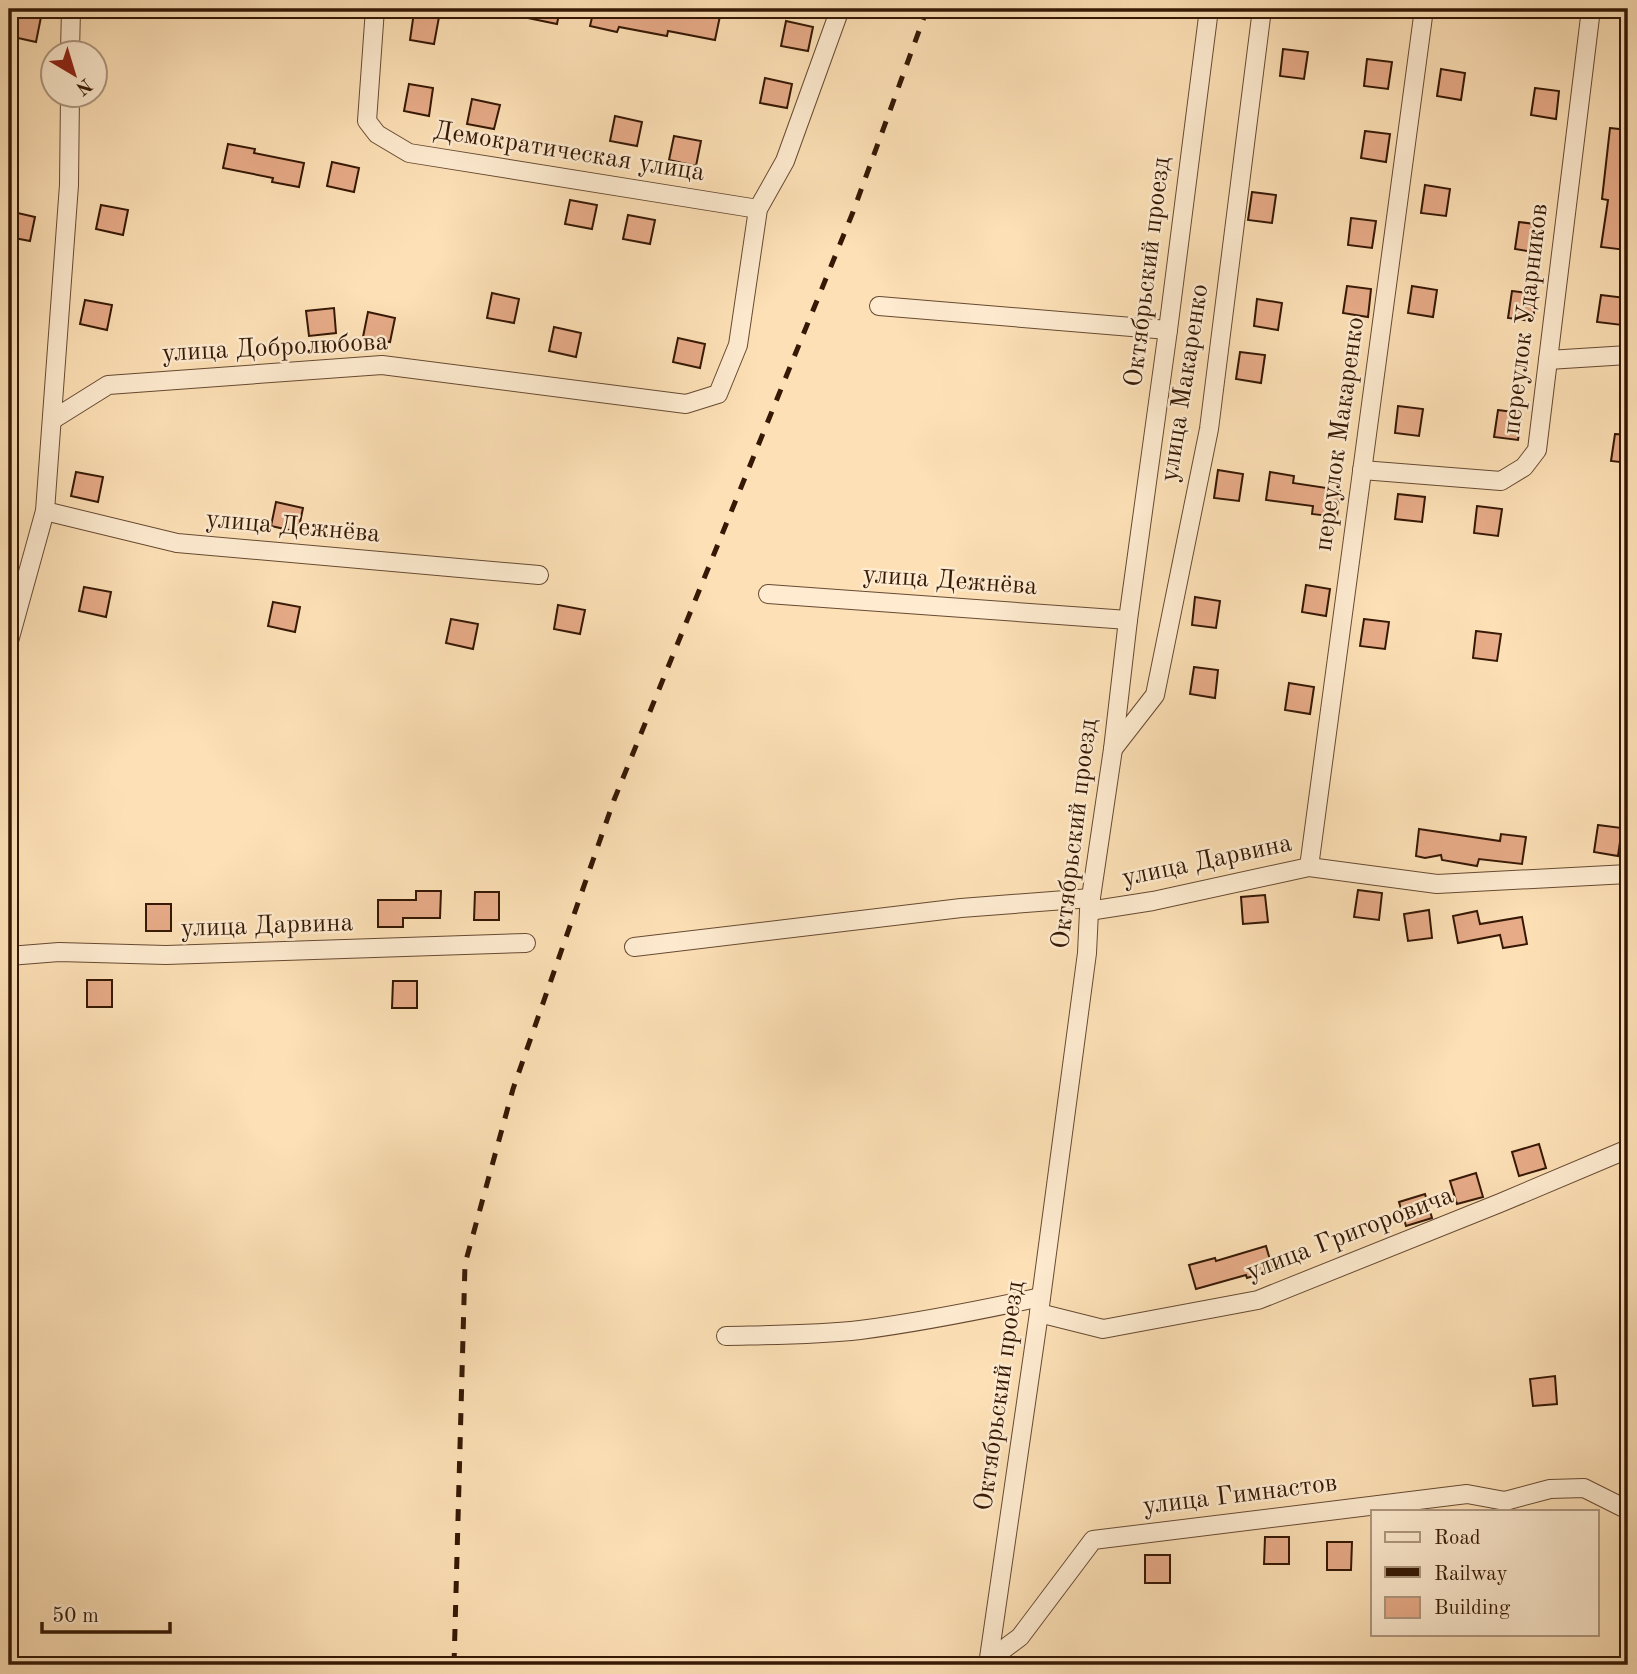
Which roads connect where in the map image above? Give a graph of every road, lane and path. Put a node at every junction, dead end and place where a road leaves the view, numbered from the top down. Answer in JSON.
{"nodes":[{"id":1,"x":71,"y":9,"type":"edge"},
{"id":2,"x":375,"y":9,"type":"edge"},
{"id":3,"x":840,"y":9,"type":"edge"},
{"id":4,"x":1209,"y":9,"type":"edge"},
{"id":5,"x":1262,"y":9,"type":"edge"},
{"id":6,"x":1424,"y":9,"type":"edge"},
{"id":7,"x":1591,"y":9,"type":"edge"},
{"id":8,"x":70,"y":38,"type":"edge"},
{"id":9,"x":70,"y":108,"type":"edge"},
{"id":10,"x":758,"y":209,"type":"junction"},
{"id":11,"x":879,"y":306,"type":"dead end"},
{"id":12,"x":1168,"y":330,"type":"junction"},
{"id":13,"x":1628,"y":355,"type":"edge"},
{"id":14,"x":1548,"y":360,"type":"junction"},
{"id":15,"x":52,"y":420,"type":"junction"},
{"id":16,"x":1362,"y":470,"type":"junction"},
{"id":17,"x":46,"y":511,"type":"junction"},
{"id":18,"x":539,"y":575,"type":"dead end"},
{"id":19,"x":768,"y":594,"type":"dead end"},
{"id":20,"x":1128,"y":620,"type":"junction"},
{"id":21,"x":9,"y":641,"type":"edge"},
{"id":22,"x":1112,"y":749,"type":"junction"},
{"id":23,"x":1309,"y":867,"type":"junction"},
{"id":24,"x":1628,"y":874,"type":"edge"},
{"id":25,"x":1090,"y":905,"type":"junction"},
{"id":26,"x":526,"y":943,"type":"dead end"},
{"id":27,"x":634,"y":947,"type":"dead end"},
{"id":28,"x":9,"y":956,"type":"edge"},
{"id":29,"x":1628,"y":1149,"type":"edge"},
{"id":30,"x":1040,"y":1305,"type":"junction"},
{"id":31,"x":726,"y":1336,"type":"dead end"},
{"id":32,"x":1628,"y":1510,"type":"edge"},
{"id":33,"x":989,"y":1662,"type":"edge"}],
"edges":[{"from":1,"to":8,"type":"street"},
{"from":2,"to":10,"type":"street","name":"Демократическая улица"},
{"from":3,"to":10,"type":"street"},
{"from":4,"to":12,"type":"street","name":"Октябрьский проезд"},
{"from":5,"to":22,"type":"street","name":"улица Макаренко"},
{"from":6,"to":16,"type":"street","name":"переулок Макаренко"},
{"from":7,"to":14,"type":"street","name":"переулок Ударников"},
{"from":9,"to":15,"type":"street"},
{"from":10,"to":15,"type":"street","name":"улица Добролюбова"},
{"from":11,"to":12,"type":"street"},
{"from":12,"to":20,"type":"street","name":"Октябрьский проезд"},
{"from":13,"to":14,"type":"street"},
{"from":14,"to":16,"type":"street","name":"переулок Ударников"},
{"from":15,"to":17,"type":"street"},
{"from":16,"to":23,"type":"street","name":"переулок Макаренко"},
{"from":17,"to":18,"type":"street","name":"улица Дежнёва"},
{"from":17,"to":21,"type":"street"},
{"from":19,"to":20,"type":"street","name":"улица Дежнёва"},
{"from":20,"to":22,"type":"street","name":"Октябрьский проезд"},
{"from":22,"to":25,"type":"street","name":"Октябрьский проезд"},
{"from":23,"to":24,"type":"street","name":"улица Дарвина"},
{"from":23,"to":25,"type":"street","name":"улица Дарвина"},
{"from":25,"to":27,"type":"street","name":"улица Дарвина"},
{"from":25,"to":30,"type":"street","name":"Октябрьский проезд"},
{"from":26,"to":28,"type":"street","name":"улица Дарвина"},
{"from":29,"to":30,"type":"street","name":"улица Григоровича"},
{"from":30,"to":31,"type":"street","name":"улица Григоровича"},
{"from":30,"to":33,"type":"street","name":"Октябрьский проезд"},
{"from":32,"to":33,"type":"street","name":"улица Гимнастов"}]}
